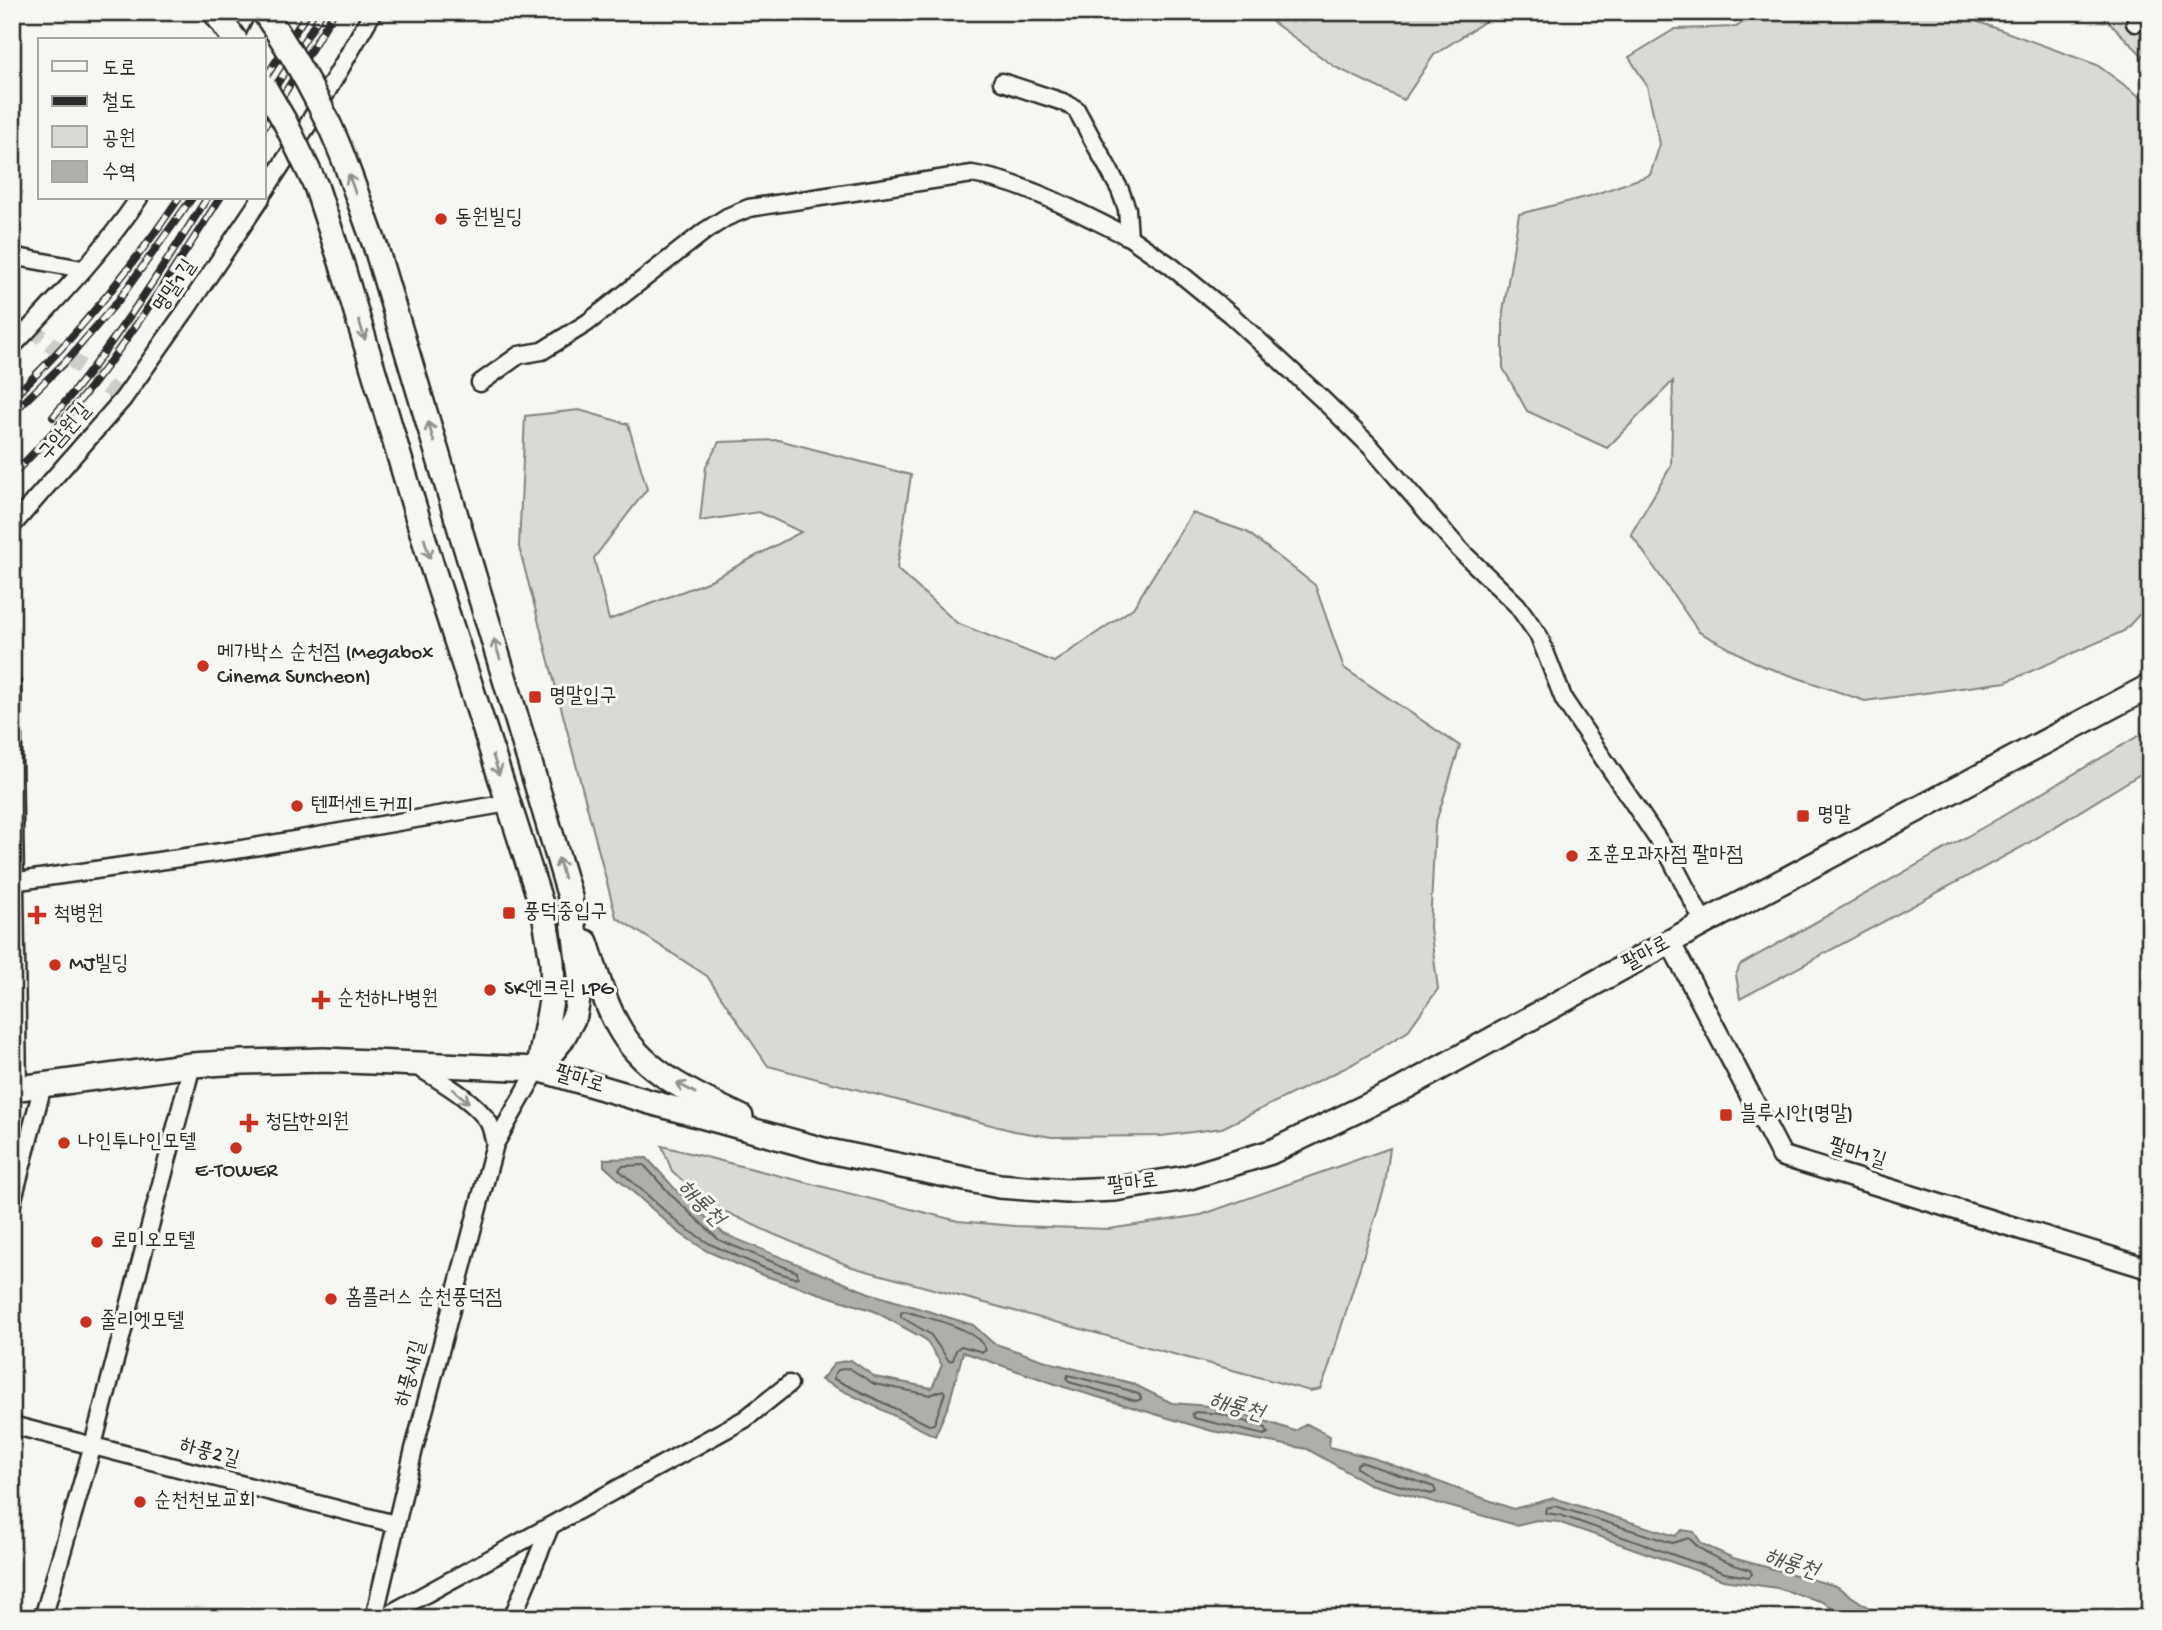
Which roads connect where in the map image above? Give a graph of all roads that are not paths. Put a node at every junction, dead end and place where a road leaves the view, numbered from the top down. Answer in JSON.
{"nodes":[{"id":1,"x":215,"y":12,"type":"edge"},
{"id":2,"x":247,"y":12,"type":"edge"},
{"id":3,"x":264,"y":12,"type":"edge"},
{"id":4,"x":373,"y":12,"type":"edge"},
{"id":5,"x":233,"y":38,"type":"edge"},
{"id":6,"x":235,"y":38,"type":"edge"},
{"id":7,"x":1002,"y":82,"type":"dead end"},
{"id":8,"x":266,"y":89,"type":"edge"},
{"id":9,"x":266,"y":189,"type":"edge"},
{"id":10,"x":138,"y":200,"type":"edge"},
{"id":11,"x":260,"y":200,"type":"edge"},
{"id":12,"x":1129,"y":237,"type":"junction"},
{"id":13,"x":12,"y":256,"type":"edge"},
{"id":14,"x":82,"y":269,"type":"junction"},
{"id":15,"x":12,"y":347,"type":"edge"},
{"id":16,"x":480,"y":383,"type":"dead end"},
{"id":17,"x":123,"y":398,"type":"joint"},
{"id":18,"x":12,"y":526,"type":"edge"},
{"id":19,"x":12,"y":684,"type":"edge"},
{"id":20,"x":2150,"y":686,"type":"edge"},
{"id":21,"x":509,"y":803,"type":"junction"},
{"id":22,"x":14,"y":882,"type":"edge"},
{"id":23,"x":570,"y":897,"type":"junction"},
{"id":24,"x":1704,"y":923,"type":"junction"},
{"id":25,"x":1670,"y":942,"type":"junction"},
{"id":26,"x":410,"y":1062,"type":"junction"},
{"id":27,"x":192,"y":1065,"type":"junction"},
{"id":28,"x":538,"y":1069,"type":"junction"},
{"id":29,"x":43,"y":1084,"type":"junction"},
{"id":30,"x":15,"y":1088,"type":"edge"},
{"id":31,"x":791,"y":1141,"type":"junction"},
{"id":32,"x":495,"y":1144,"type":"junction"},
{"id":33,"x":12,"y":1202,"type":"edge"},
{"id":34,"x":2150,"y":1269,"type":"edge"},
{"id":35,"x":789,"y":1384,"type":"dead end"},
{"id":36,"x":12,"y":1425,"type":"edge"},
{"id":37,"x":93,"y":1445,"type":"junction"},
{"id":38,"x":395,"y":1524,"type":"junction"},
{"id":39,"x":550,"y":1527,"type":"junction"},
{"id":40,"x":43,"y":1618,"type":"edge"},
{"id":41,"x":374,"y":1618,"type":"edge"},
{"id":42,"x":382,"y":1618,"type":"edge"},
{"id":43,"x":512,"y":1618,"type":"edge"}],
"edges":[{"from":1,"to":5,"type":"main road","bridge":true},
{"from":2,"to":6,"type":"street"},
{"from":23,"to":3,"type":"main road","one_way":true,"bridge":true},
{"from":4,"to":9,"type":"street"},
{"from":7,"to":12,"type":"street"},
{"from":8,"to":21,"type":"main road","one_way":true,"bridge":true},
{"from":10,"to":14,"type":"street"},
{"from":11,"to":17,"type":"street","name":"명말1길"},
{"from":12,"to":16,"type":"street"},
{"from":12,"to":24,"type":"street"},
{"from":13,"to":14,"type":"street"},
{"from":14,"to":15,"type":"street"},
{"from":17,"to":18,"type":"street","name":"구암원길"},
{"from":19,"to":22,"type":"street"},
{"from":20,"to":24,"type":"main road","name":"팔마로"},
{"from":21,"to":22,"type":"street"},
{"from":21,"to":28,"type":"main road"},
{"from":22,"to":30,"type":"street"},
{"from":23,"to":28,"type":"main road"},
{"from":31,"to":23,"type":"main road","one_way":true},
{"from":24,"to":25,"type":"main road","name":"팔마로"},
{"from":25,"to":31,"type":"main road","name":"팔마로"},
{"from":25,"to":34,"type":"street","name":"팔마1길"},
{"from":26,"to":27,"type":"main road","name":"팔마로"},
{"from":26,"to":28,"type":"main road","name":"팔마로"},
{"from":26,"to":32,"type":"street","one_way":true},
{"from":27,"to":29,"type":"main road","name":"팔마로"},
{"from":27,"to":37,"type":"street"},
{"from":28,"to":31,"type":"main road","name":"팔마로"},
{"from":28,"to":32,"type":"street","name":"하풍새길"},
{"from":29,"to":30,"type":"main road","name":"팔마로"},
{"from":29,"to":33,"type":"street"},
{"from":32,"to":38,"type":"street","name":"하풍새길"},
{"from":35,"to":39,"type":"street"},
{"from":36,"to":37,"type":"street","name":"하풍2길"},
{"from":37,"to":38,"type":"street","name":"하풍2길"},
{"from":37,"to":40,"type":"street"},
{"from":38,"to":41,"type":"street","name":"하풍새길"},
{"from":39,"to":42,"type":"street"},
{"from":39,"to":43,"type":"street"}]}
